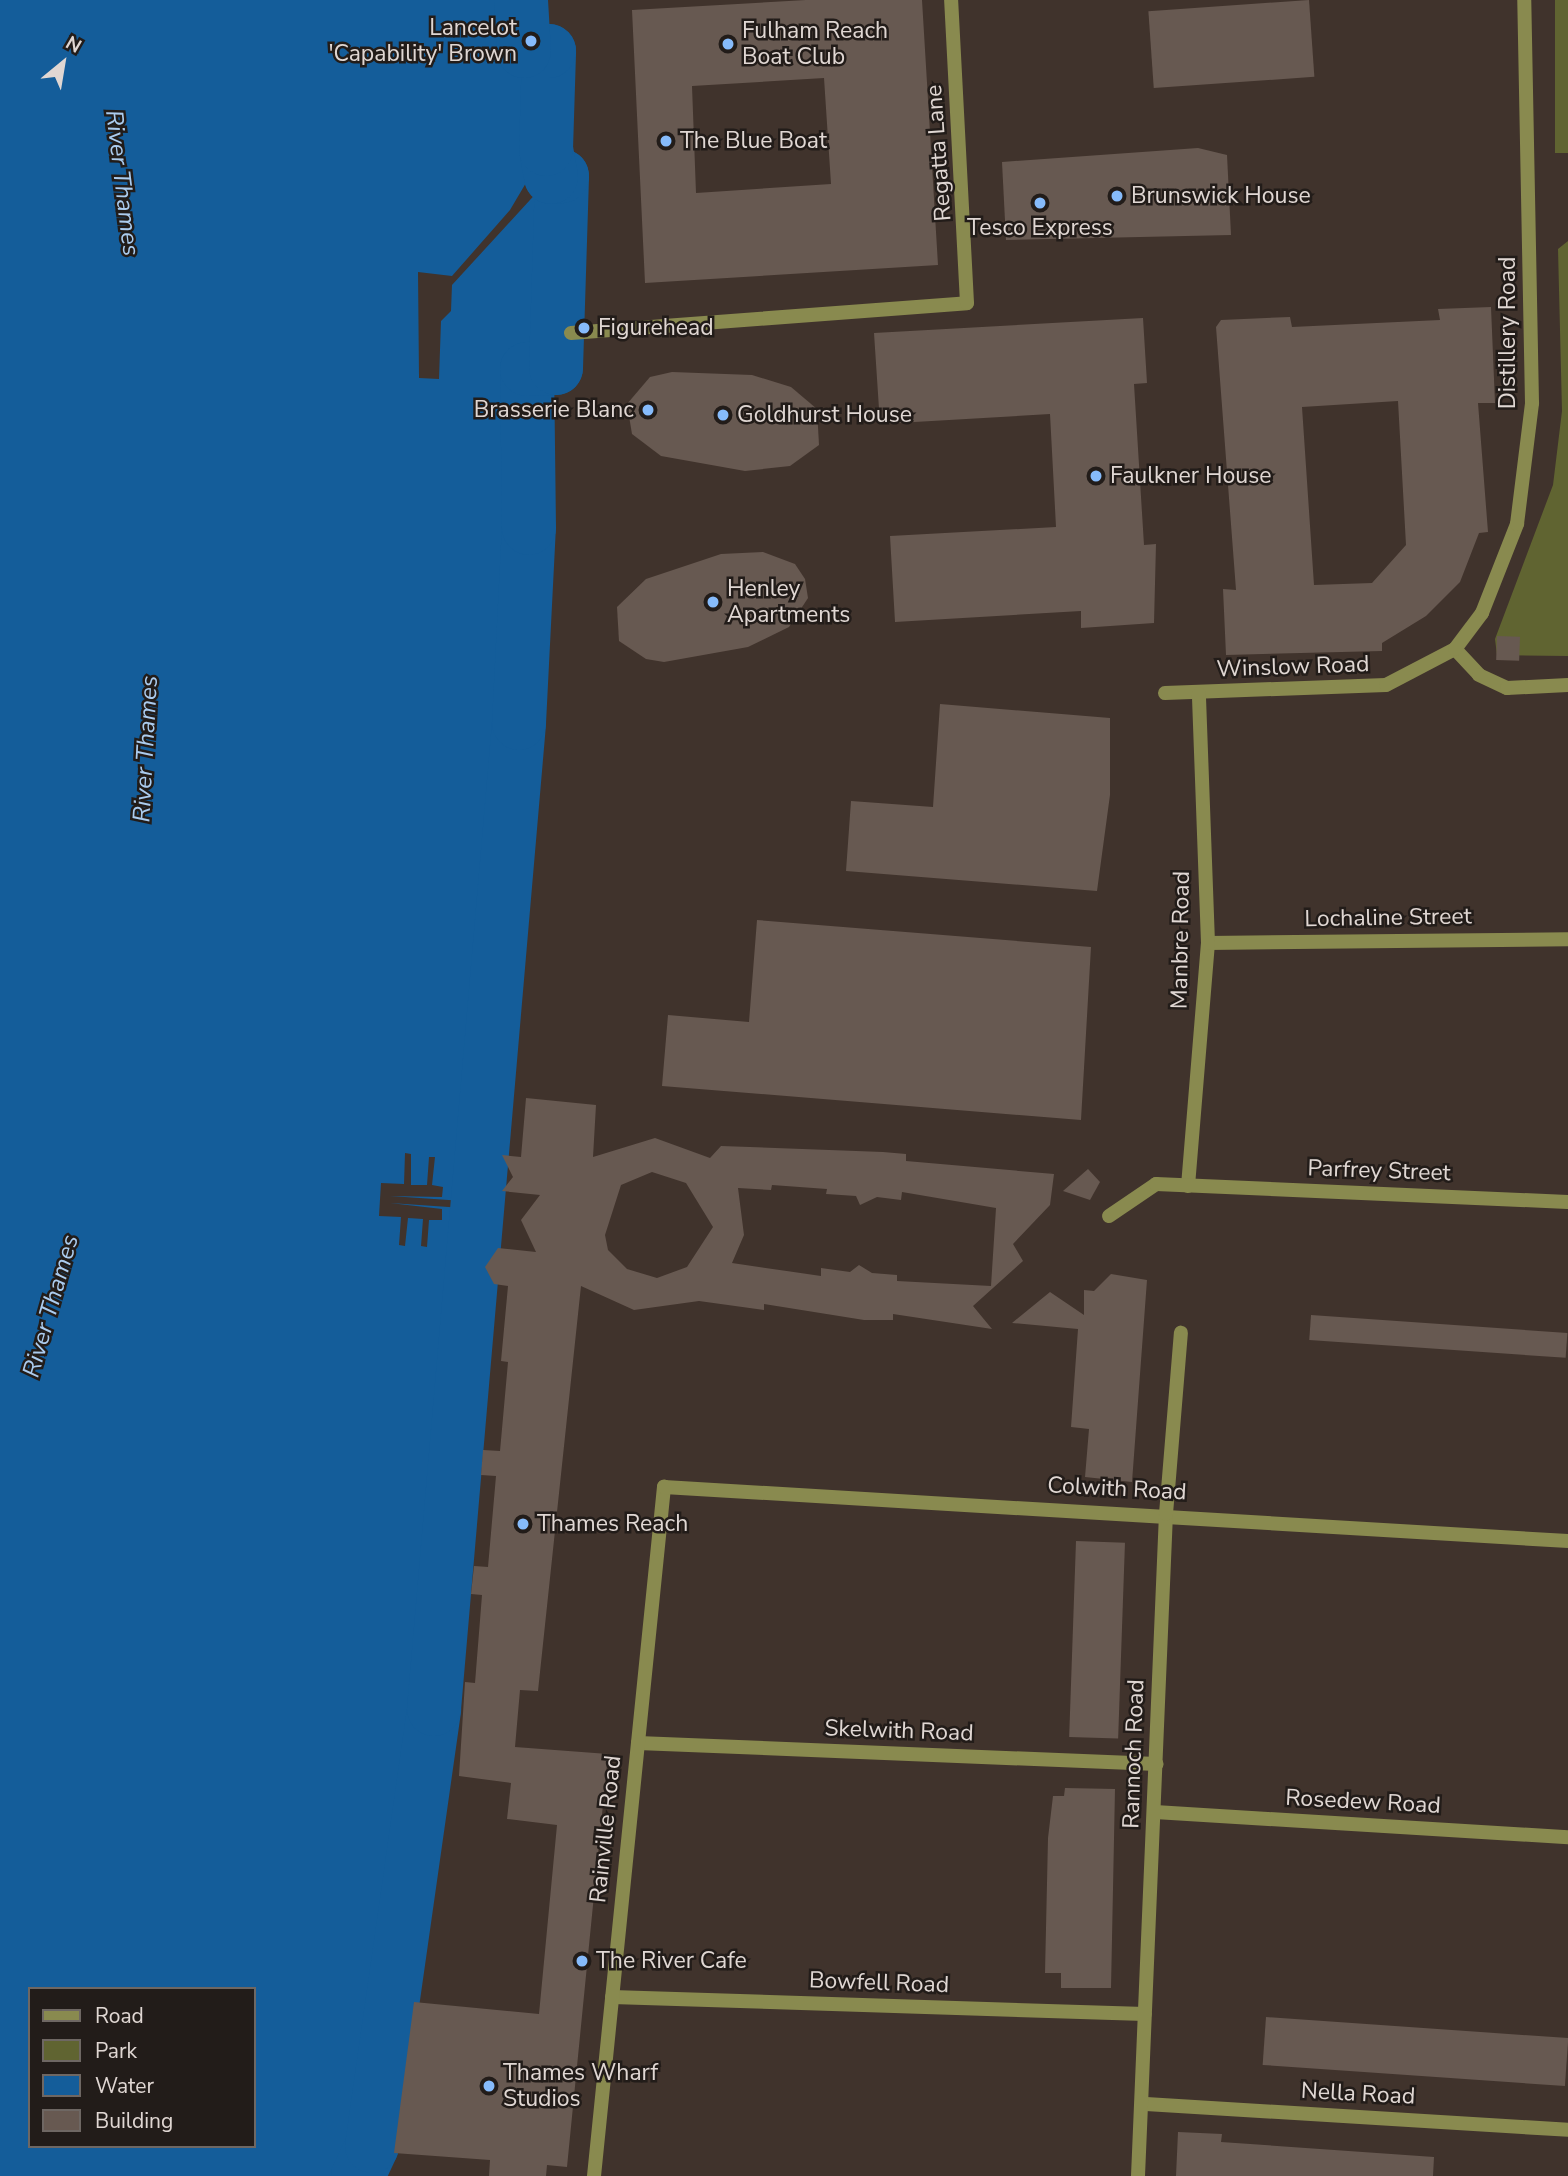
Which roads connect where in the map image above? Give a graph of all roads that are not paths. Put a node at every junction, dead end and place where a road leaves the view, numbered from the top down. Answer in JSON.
{"nodes":[{"id":1,"x":951,"y":0,"type":"edge"},
{"id":2,"x":1524,"y":0,"type":"edge"},
{"id":3,"x":571,"y":333,"type":"dead end"},
{"id":4,"x":1455,"y":649,"type":"junction"},
{"id":5,"x":1568,"y":685,"type":"edge"},
{"id":6,"x":1165,"y":693,"type":"dead end"},
{"id":7,"x":1199,"y":694,"type":"junction"},
{"id":8,"x":1568,"y":940,"type":"edge"},
{"id":9,"x":1208,"y":943,"type":"junction"},
{"id":10,"x":1188,"y":1186,"type":"junction"},
{"id":11,"x":1568,"y":1202,"type":"edge"},
{"id":12,"x":1109,"y":1216,"type":"dead end"},
{"id":13,"x":1181,"y":1333,"type":"dead end"},
{"id":14,"x":664,"y":1488,"type":"joint"},
{"id":15,"x":1166,"y":1514,"type":"junction"},
{"id":16,"x":1568,"y":1541,"type":"edge"},
{"id":17,"x":638,"y":1743,"type":"junction"},
{"id":18,"x":1157,"y":1764,"type":"junction"},
{"id":19,"x":1155,"y":1812,"type":"junction"},
{"id":20,"x":1568,"y":1837,"type":"edge"},
{"id":21,"x":612,"y":1997,"type":"junction"},
{"id":22,"x":1145,"y":2014,"type":"junction"},
{"id":23,"x":1146,"y":2104,"type":"junction"},
{"id":24,"x":1568,"y":2130,"type":"edge"},
{"id":25,"x":594,"y":2176,"type":"edge"},
{"id":26,"x":1138,"y":2176,"type":"edge"}],
"edges":[{"from":1,"to":3,"type":"street","name":"Regatta Lane"},
{"from":2,"to":4,"type":"street","name":"Distillery Road"},
{"from":4,"to":5,"type":"street"},
{"from":4,"to":7,"type":"street","name":"Winslow Road"},
{"from":6,"to":7,"type":"street","name":"Winslow Road"},
{"from":7,"to":9,"type":"street","name":"Manbre Road"},
{"from":8,"to":9,"type":"street","name":"Lochaline Street"},
{"from":9,"to":10,"type":"street","name":"Manbre Road"},
{"from":10,"to":11,"type":"street","name":"Parfrey Street"},
{"from":10,"to":12,"type":"street","name":"Parfrey Street"},
{"from":13,"to":15,"type":"street","name":"Rannoch Road"},
{"from":14,"to":15,"type":"street","name":"Colwith Road"},
{"from":14,"to":17,"type":"street","name":"Rainville Road"},
{"from":15,"to":16,"type":"street","name":"Colwith Road"},
{"from":15,"to":18,"type":"street","name":"Rannoch Road"},
{"from":17,"to":18,"type":"street","name":"Skelwith Road"},
{"from":17,"to":21,"type":"street","name":"Rainville Road"},
{"from":18,"to":19,"type":"street","name":"Rannoch Road"},
{"from":19,"to":20,"type":"street","name":"Rosedew Road"},
{"from":19,"to":22,"type":"street","name":"Rannoch Road"},
{"from":21,"to":22,"type":"street","name":"Bowfell Road"},
{"from":21,"to":25,"type":"street","name":"Rainville Road"},
{"from":22,"to":23,"type":"street","name":"Rannoch Road"},
{"from":23,"to":24,"type":"street","name":"Nella Road"},
{"from":23,"to":26,"type":"street","name":"Rannoch Road"}]}
